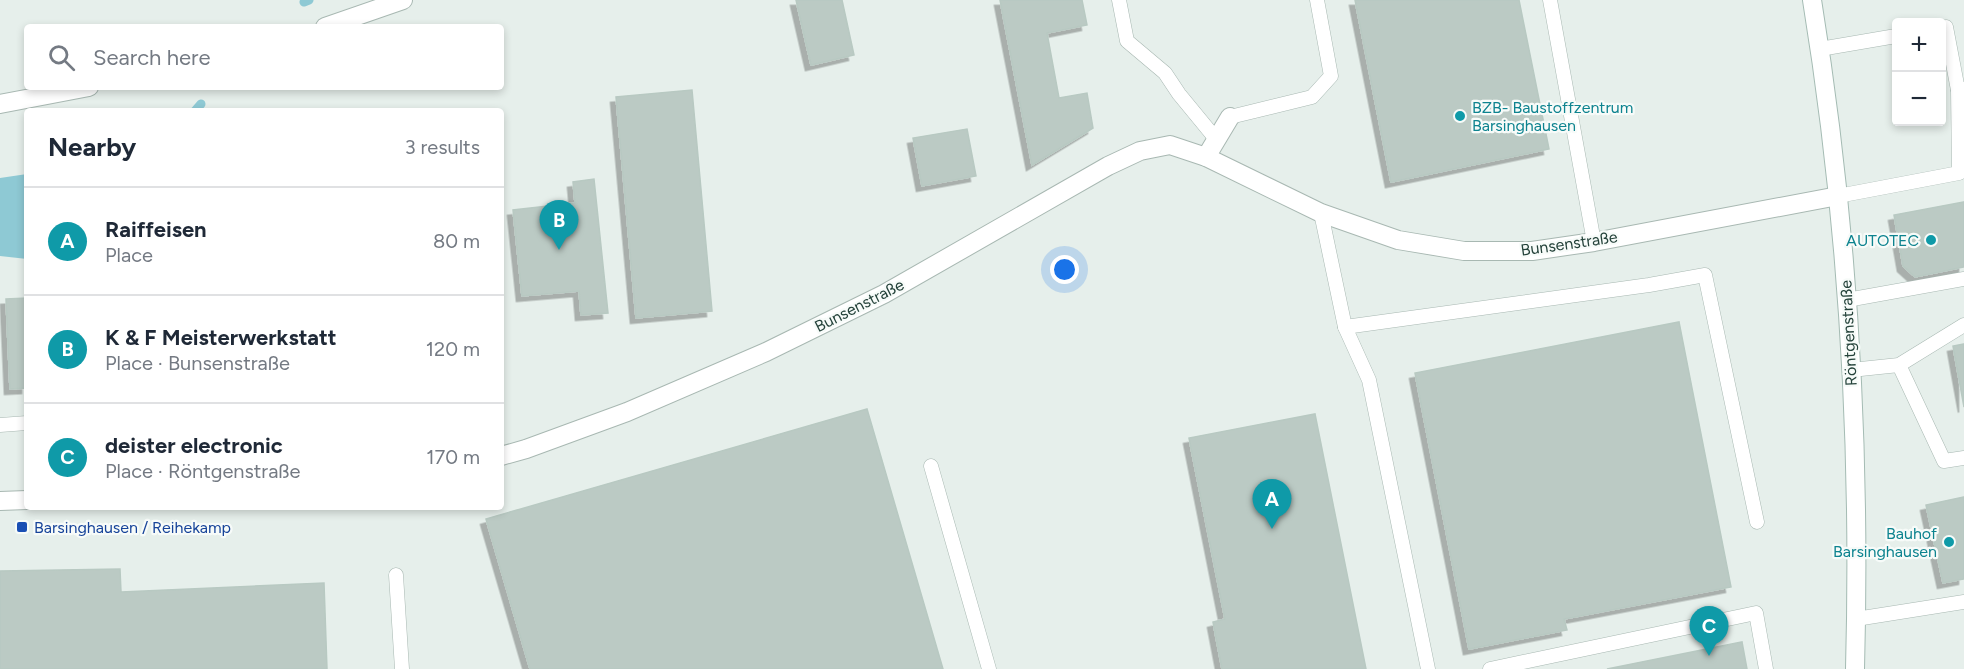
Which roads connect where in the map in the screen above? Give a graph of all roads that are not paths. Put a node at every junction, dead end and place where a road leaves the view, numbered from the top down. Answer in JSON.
{"nodes":[{"id":1,"x":403,"y":0,"type":"edge"},
{"id":2,"x":1119,"y":0,"type":"edge"},
{"id":3,"x":1317,"y":0,"type":"edge"},
{"id":4,"x":1551,"y":0,"type":"edge"},
{"id":5,"x":1812,"y":0,"type":"edge"},
{"id":6,"x":334,"y":24,"type":"edge"},
{"id":7,"x":1946,"y":27,"type":"edge"},
{"id":8,"x":1892,"y":37,"type":"edge"},
{"id":9,"x":1820,"y":49,"type":"junction"},
{"id":10,"x":74,"y":90,"type":"edge"},
{"id":11,"x":1961,"y":90,"type":"edge"},
{"id":12,"x":0,"y":104,"type":"edge"},
{"id":13,"x":1230,"y":117,"type":"joint"},
{"id":14,"x":1216,"y":140,"type":"junction"},
{"id":15,"x":1206,"y":156,"type":"junction"},
{"id":16,"x":1838,"y":196,"type":"junction"},
{"id":17,"x":1321,"y":213,"type":"junction"},
{"id":18,"x":1594,"y":242,"type":"junction"},
{"id":19,"x":1964,"y":279,"type":"edge"},
{"id":20,"x":1847,"y":300,"type":"junction"},
{"id":21,"x":1964,"y":325,"type":"edge"},
{"id":22,"x":1345,"y":327,"type":"junction"},
{"id":23,"x":1899,"y":365,"type":"junction"},
{"id":24,"x":1851,"y":370,"type":"junction"},
{"id":25,"x":24,"y":423,"type":"edge"},
{"id":26,"x":0,"y":425,"type":"edge"},
{"id":27,"x":504,"y":455,"type":"edge"},
{"id":28,"x":1964,"y":458,"type":"edge"},
{"id":29,"x":931,"y":466,"type":"dead end"},
{"id":30,"x":24,"y":500,"type":"edge"},
{"id":31,"x":0,"y":501,"type":"edge"},
{"id":32,"x":1757,"y":522,"type":"dead end"},
{"id":33,"x":396,"y":574,"type":"dead end"},
{"id":34,"x":1964,"y":602,"type":"edge"},
{"id":35,"x":1856,"y":619,"type":"junction"},
{"id":36,"x":402,"y":669,"type":"edge"},
{"id":37,"x":988,"y":669,"type":"edge"},
{"id":38,"x":1428,"y":669,"type":"edge"},
{"id":39,"x":1490,"y":669,"type":"edge"},
{"id":40,"x":1766,"y":669,"type":"edge"},
{"id":41,"x":1855,"y":669,"type":"edge"}],
"edges":[{"from":1,"to":6,"type":"street"},
{"from":2,"to":14,"type":"lane"},
{"from":3,"to":13,"type":"lane"},
{"from":4,"to":18,"type":"lane"},
{"from":5,"to":9,"type":"street","name":"Röntgenstraße"},
{"from":7,"to":11,"type":"lane"},
{"from":8,"to":9,"type":"lane"},
{"from":9,"to":16,"type":"street","name":"Röntgenstraße"},
{"from":10,"to":12,"type":"street"},
{"from":11,"to":16,"type":"lane"},
{"from":13,"to":14,"type":"street"},
{"from":14,"to":15,"type":"street"},
{"from":15,"to":17,"type":"street","name":"Bunsenstraße"},
{"from":15,"to":27,"type":"street","name":"Bunsenstraße"},
{"from":16,"to":18,"type":"street","name":"Bunsenstraße"},
{"from":16,"to":20,"type":"street","name":"Röntgenstraße"},
{"from":17,"to":18,"type":"street","name":"Bunsenstraße"},
{"from":17,"to":22,"type":"lane"},
{"from":19,"to":20,"type":"lane"},
{"from":20,"to":24,"type":"street","name":"Röntgenstraße"},
{"from":21,"to":23,"type":"lane"},
{"from":22,"to":32,"type":"lane"},
{"from":22,"to":38,"type":"lane"},
{"from":23,"to":24,"type":"lane"},
{"from":23,"to":28,"type":"lane"},
{"from":24,"to":35,"type":"street","name":"Röntgenstraße"},
{"from":25,"to":26,"type":"lane"},
{"from":29,"to":37,"type":"lane"},
{"from":30,"to":31,"type":"street"},
{"from":33,"to":36,"type":"lane"},
{"from":34,"to":35,"type":"lane"},
{"from":35,"to":41,"type":"street","name":"Röntgenstraße"},
{"from":39,"to":40,"type":"lane"}]}
